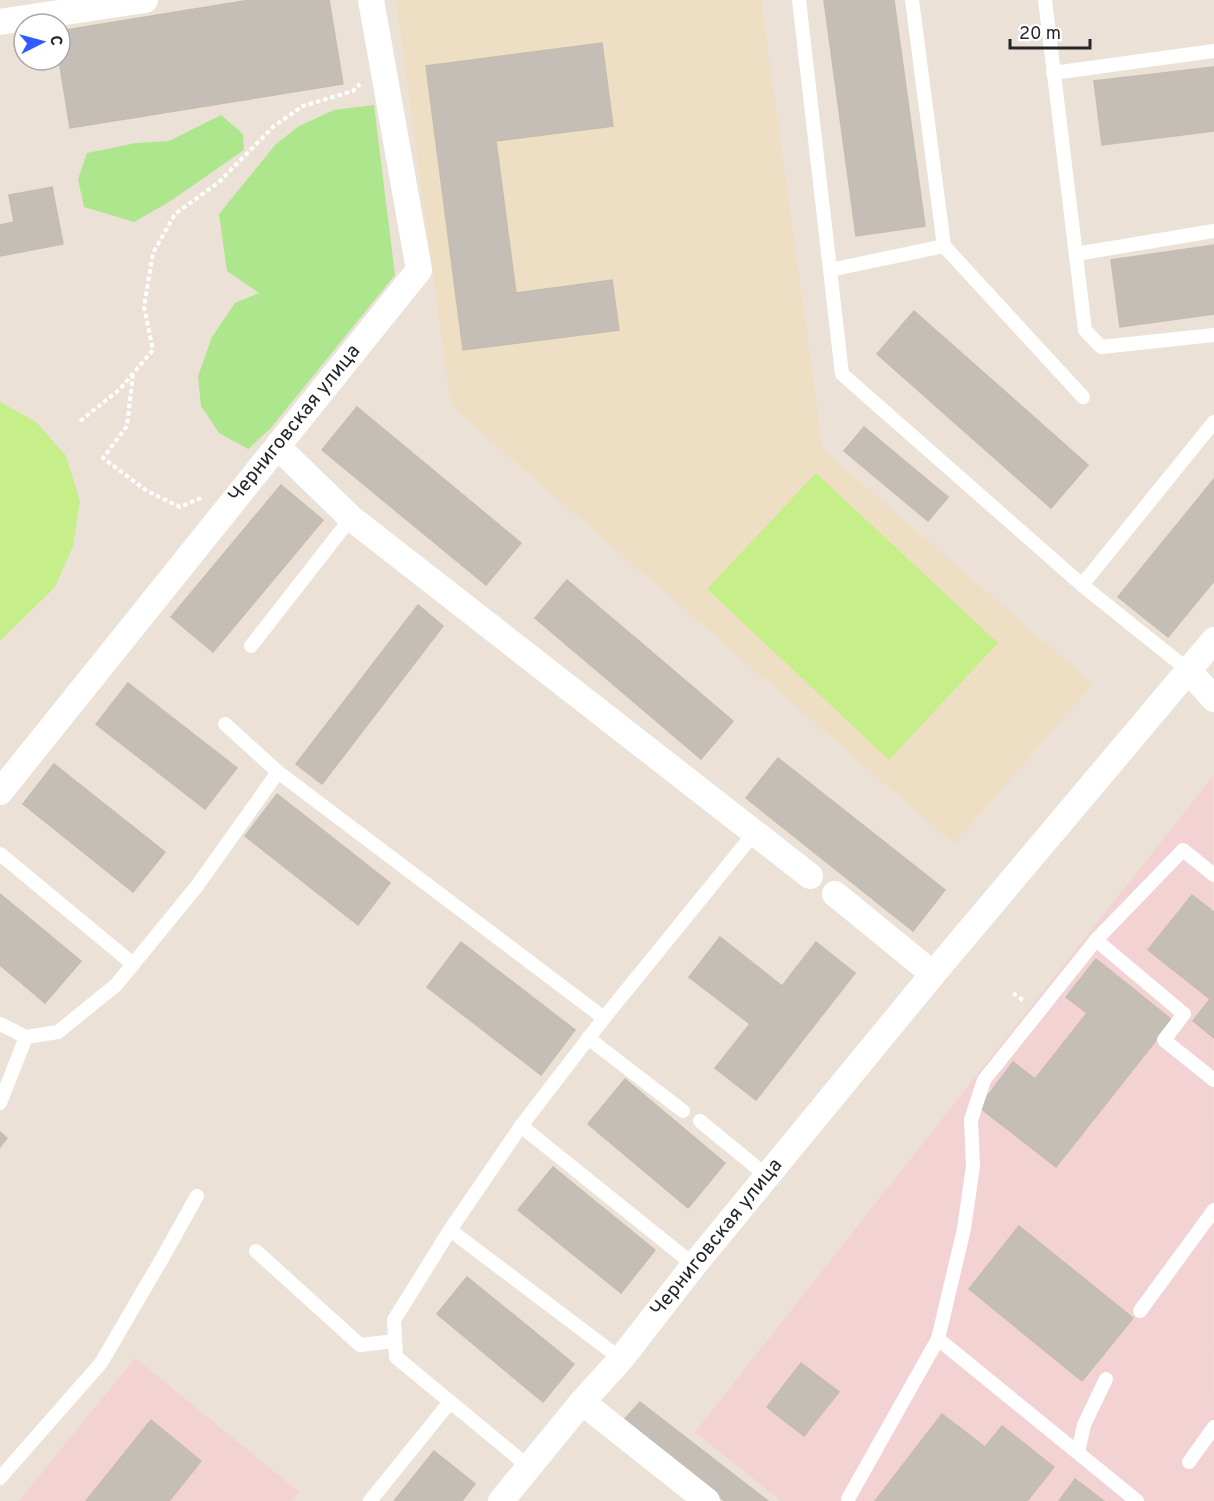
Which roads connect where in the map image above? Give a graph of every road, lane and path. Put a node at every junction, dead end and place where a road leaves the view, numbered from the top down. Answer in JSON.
{"nodes":[{"id":1,"x":371,"y":0,"type":"edge"},
{"id":2,"x":800,"y":0,"type":"edge"},
{"id":3,"x":912,"y":0,"type":"edge"},
{"id":4,"x":1045,"y":0,"type":"edge"},
{"id":5,"x":135,"y":1,"type":"edge"},
{"id":6,"x":0,"y":22,"type":"edge"},
{"id":7,"x":1214,"y":51,"type":"edge"},
{"id":8,"x":382,"y":60,"type":"junction"},
{"id":9,"x":1053,"y":73,"type":"junction"},
{"id":10,"x":1214,"y":231,"type":"edge"},
{"id":11,"x":944,"y":246,"type":"junction"},
{"id":12,"x":1076,"y":254,"type":"junction"},
{"id":13,"x":830,"y":270,"type":"junction"},
{"id":14,"x":1214,"y":335,"type":"edge"},
{"id":15,"x":133,"y":374,"type":"junction"},
{"id":16,"x":1083,"y":397,"type":"dead end"},
{"id":17,"x":80,"y":421,"type":"dead end"},
{"id":18,"x":1214,"y":422,"type":"edge"},
{"id":19,"x":278,"y":447,"type":"junction"},
{"id":20,"x":211,"y":494,"type":"dead end"},
{"id":21,"x":351,"y":518,"type":"junction"},
{"id":22,"x":1082,"y":585,"type":"junction"},
{"id":23,"x":1214,"y":640,"type":"edge"},
{"id":24,"x":251,"y":646,"type":"dead end"},
{"id":25,"x":1188,"y":670,"type":"junction"},
{"id":26,"x":1214,"y":699,"type":"edge"},
{"id":27,"x":225,"y":724,"type":"dead end"},
{"id":28,"x":278,"y":772,"type":"junction"},
{"id":29,"x":0,"y":792,"type":"edge"},
{"id":30,"x":755,"y":832,"type":"junction"},
{"id":31,"x":0,"y":854,"type":"edge"},
{"id":32,"x":1214,"y":875,"type":"edge"},
{"id":33,"x":810,"y":876,"type":"dead end"},
{"id":34,"x":835,"y":894,"type":"dead end"},
{"id":35,"x":1096,"y":940,"type":"junction"},
{"id":36,"x":134,"y":964,"type":"junction"},
{"id":37,"x":933,"y":974,"type":"junction"},
{"id":38,"x":604,"y":1018,"type":"junction"},
{"id":39,"x":0,"y":1024,"type":"edge"},
{"id":40,"x":26,"y":1037,"type":"junction"},
{"id":41,"x":588,"y":1038,"type":"junction"},
{"id":42,"x":1214,"y":1080,"type":"edge"},
{"id":43,"x":0,"y":1103,"type":"edge"},
{"id":44,"x":683,"y":1111,"type":"dead end"},
{"id":45,"x":700,"y":1121,"type":"dead end"},
{"id":46,"x":521,"y":1126,"type":"junction"},
{"id":47,"x":767,"y":1176,"type":"junction"},
{"id":48,"x":196,"y":1196,"type":"dead end"},
{"id":49,"x":1214,"y":1210,"type":"edge"},
{"id":50,"x":450,"y":1230,"type":"junction"},
{"id":51,"x":256,"y":1251,"type":"dead end"},
{"id":52,"x":694,"y":1265,"type":"junction"},
{"id":53,"x":1140,"y":1311,"type":"dead end"},
{"id":54,"x":938,"y":1339,"type":"junction"},
{"id":55,"x":395,"y":1341,"type":"junction"},
{"id":56,"x":621,"y":1359,"type":"junction"},
{"id":57,"x":1106,"y":1379,"type":"dead end"},
{"id":58,"x":450,"y":1402,"type":"junction"},
{"id":59,"x":582,"y":1402,"type":"junction"},
{"id":60,"x":1214,"y":1427,"type":"edge"},
{"id":61,"x":1078,"y":1452,"type":"junction"},
{"id":62,"x":1189,"y":1462,"type":"dead end"},
{"id":63,"x":529,"y":1467,"type":"junction"},
{"id":64,"x":0,"y":1478,"type":"edge"},
{"id":65,"x":848,"y":1499,"type":"dead end"},
{"id":66,"x":370,"y":1501,"type":"edge"},
{"id":67,"x":501,"y":1501,"type":"edge"},
{"id":68,"x":707,"y":1501,"type":"edge"},
{"id":69,"x":1137,"y":1501,"type":"edge"}],
"edges":[{"from":1,"to":8,"type":"street","name":"Черниговская улица"},
{"from":2,"to":13,"type":"lane"},
{"from":3,"to":11,"type":"lane"},
{"from":4,"to":9,"type":"lane"},
{"from":5,"to":6,"type":"street"},
{"from":7,"to":9,"type":"lane"},
{"from":8,"to":15,"type":"path"},
{"from":8,"to":19,"type":"street","name":"Черниговская улица"},
{"from":9,"to":12,"type":"lane"},
{"from":10,"to":12,"type":"lane"},
{"from":11,"to":13,"type":"lane"},
{"from":11,"to":16,"type":"lane"},
{"from":12,"to":14,"type":"lane"},
{"from":13,"to":22,"type":"lane"},
{"from":15,"to":17,"type":"path"},
{"from":15,"to":20,"type":"path"},
{"from":18,"to":22,"type":"lane"},
{"from":19,"to":21,"type":"street"},
{"from":19,"to":29,"type":"street","name":"Черниговская улица"},
{"from":21,"to":24,"type":"lane"},
{"from":21,"to":30,"type":"street"},
{"from":22,"to":25,"type":"lane"},
{"from":23,"to":25,"type":"street","name":"Черниговская улица"},
{"from":25,"to":26,"type":"street"},
{"from":25,"to":37,"type":"street","name":"Черниговская улица"},
{"from":27,"to":28,"type":"lane"},
{"from":28,"to":36,"type":"lane"},
{"from":28,"to":38,"type":"lane"},
{"from":30,"to":33,"type":"street"},
{"from":30,"to":38,"type":"lane"},
{"from":31,"to":36,"type":"lane"},
{"from":32,"to":35,"type":"lane"},
{"from":34,"to":37,"type":"street"},
{"from":35,"to":42,"type":"lane"},
{"from":35,"to":54,"type":"lane"},
{"from":36,"to":40,"type":"lane"},
{"from":37,"to":47,"type":"street","name":"Черниговская улица"},
{"from":38,"to":41,"type":"lane"},
{"from":39,"to":40,"type":"lane"},
{"from":40,"to":43,"type":"lane"},
{"from":41,"to":44,"type":"lane"},
{"from":41,"to":46,"type":"lane"},
{"from":45,"to":47,"type":"lane"},
{"from":46,"to":50,"type":"lane"},
{"from":46,"to":52,"type":"lane"},
{"from":47,"to":52,"type":"street","name":"Черниговская улица"},
{"from":48,"to":64,"type":"lane"},
{"from":49,"to":53,"type":"lane"},
{"from":50,"to":55,"type":"lane"},
{"from":50,"to":56,"type":"lane"},
{"from":51,"to":55,"type":"lane"},
{"from":52,"to":56,"type":"street","name":"Черниговская улица"},
{"from":54,"to":61,"type":"lane"},
{"from":54,"to":65,"type":"lane"},
{"from":55,"to":58,"type":"lane"},
{"from":56,"to":59,"type":"street","name":"Черниговская улица"},
{"from":57,"to":61,"type":"lane"},
{"from":58,"to":63,"type":"lane"},
{"from":58,"to":66,"type":"lane"},
{"from":59,"to":63,"type":"street","name":"Черниговская улица"},
{"from":59,"to":68,"type":"street"},
{"from":60,"to":62,"type":"lane"},
{"from":61,"to":69,"type":"lane"},
{"from":63,"to":67,"type":"street","name":"Черниговская улица"}]}
